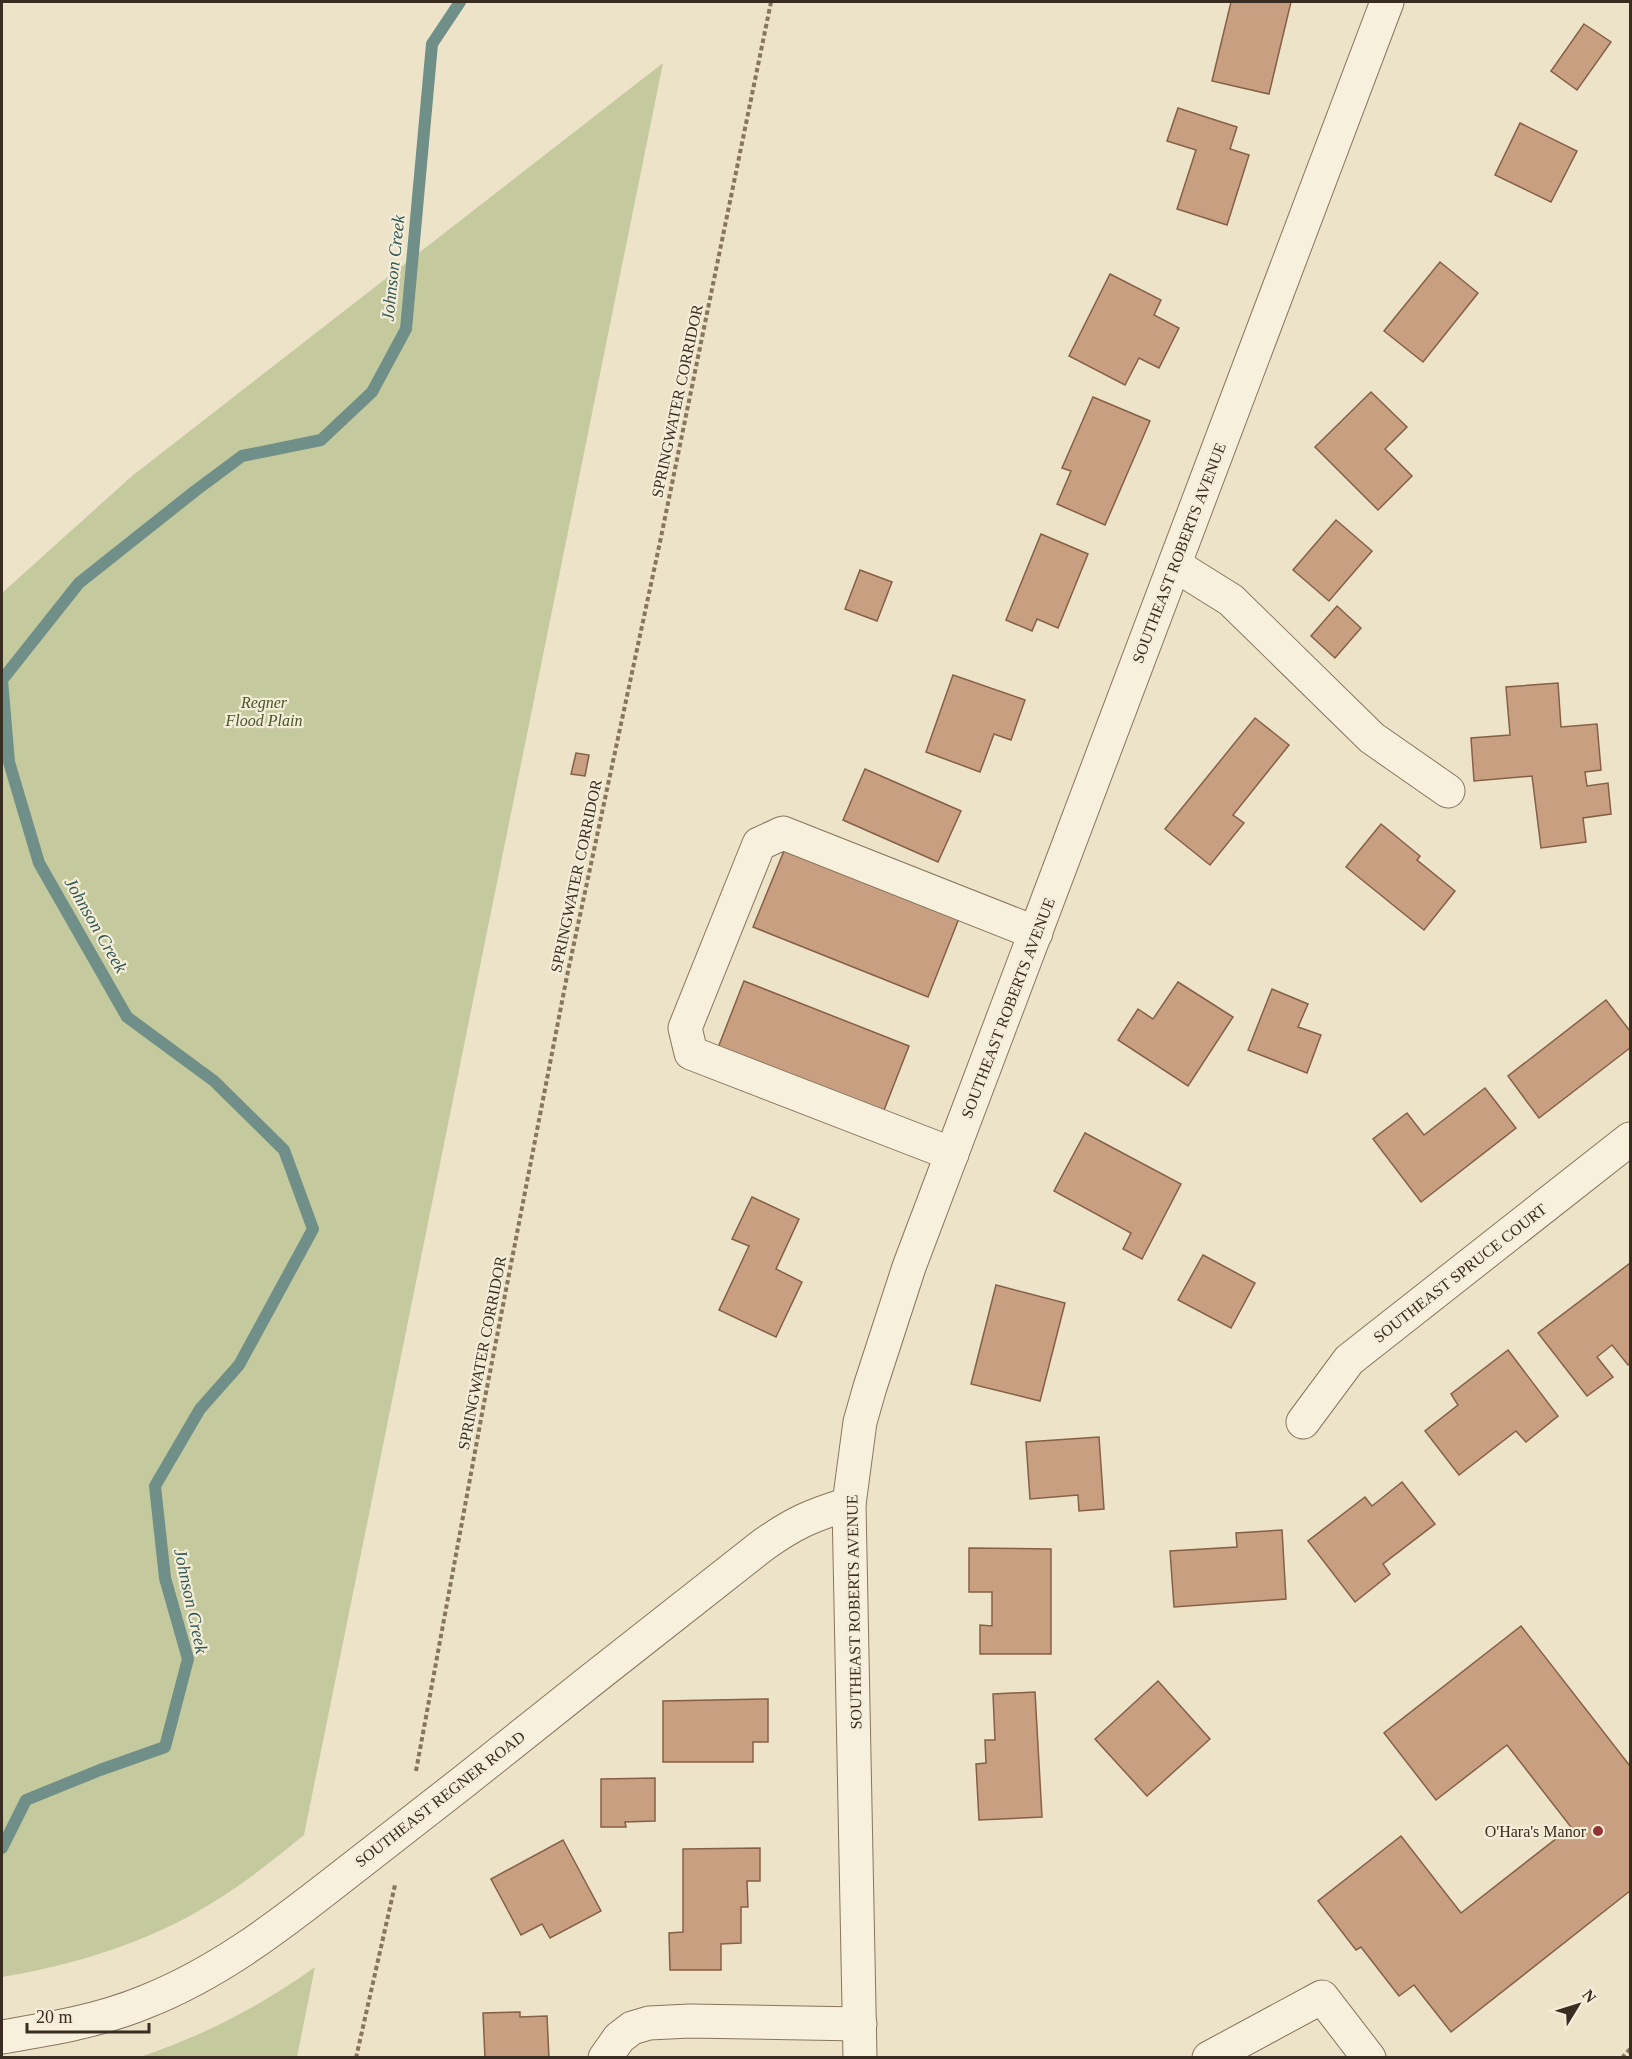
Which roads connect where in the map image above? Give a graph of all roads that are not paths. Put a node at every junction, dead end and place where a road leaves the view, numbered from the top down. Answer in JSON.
{"nodes":[{"id":1,"x":1387,"y":2,"type":"edge"},
{"id":2,"x":1175,"y":565,"type":"junction"},
{"id":3,"x":1448,"y":791,"type":"dead end"},
{"id":4,"x":1036,"y":933,"type":"junction"},
{"id":5,"x":1630,"y":1139,"type":"edge"},
{"id":6,"x":952,"y":1154,"type":"junction"},
{"id":7,"x":1303,"y":1422,"type":"dead end"},
{"id":8,"x":849,"y":1504,"type":"junction"},
{"id":9,"x":860,"y":2024,"type":"junction"},
{"id":10,"x":2,"y":2037,"type":"edge"},
{"id":11,"x":606,"y":2058,"type":"edge"},
{"id":12,"x":860,"y":2058,"type":"edge"},
{"id":13,"x":1209,"y":2058,"type":"edge"},
{"id":14,"x":1369,"y":2058,"type":"edge"}],
"edges":[{"from":1,"to":2,"type":"street","name":"SOUTHEAST ROBERTS AVENUE"},
{"from":2,"to":3,"type":"street"},
{"from":2,"to":4,"type":"street","name":"SOUTHEAST ROBERTS AVENUE"},
{"from":4,"to":6,"type":"street","name":"SOUTHEAST ROBERTS AVENUE"},
{"from":4,"to":6,"type":"street"},
{"from":5,"to":7,"type":"street","name":"SOUTHEAST SPRUCE COURT"},
{"from":6,"to":8,"type":"street","name":"SOUTHEAST ROBERTS AVENUE"},
{"from":8,"to":9,"type":"street","name":"SOUTHEAST ROBERTS AVENUE"},
{"from":8,"to":10,"type":"street","name":"SOUTHEAST REGNER ROAD"},
{"from":9,"to":11,"type":"street"},
{"from":9,"to":12,"type":"street","name":"SOUTHEAST ROBERTS AVENUE"},
{"from":13,"to":14,"type":"street"}]}
